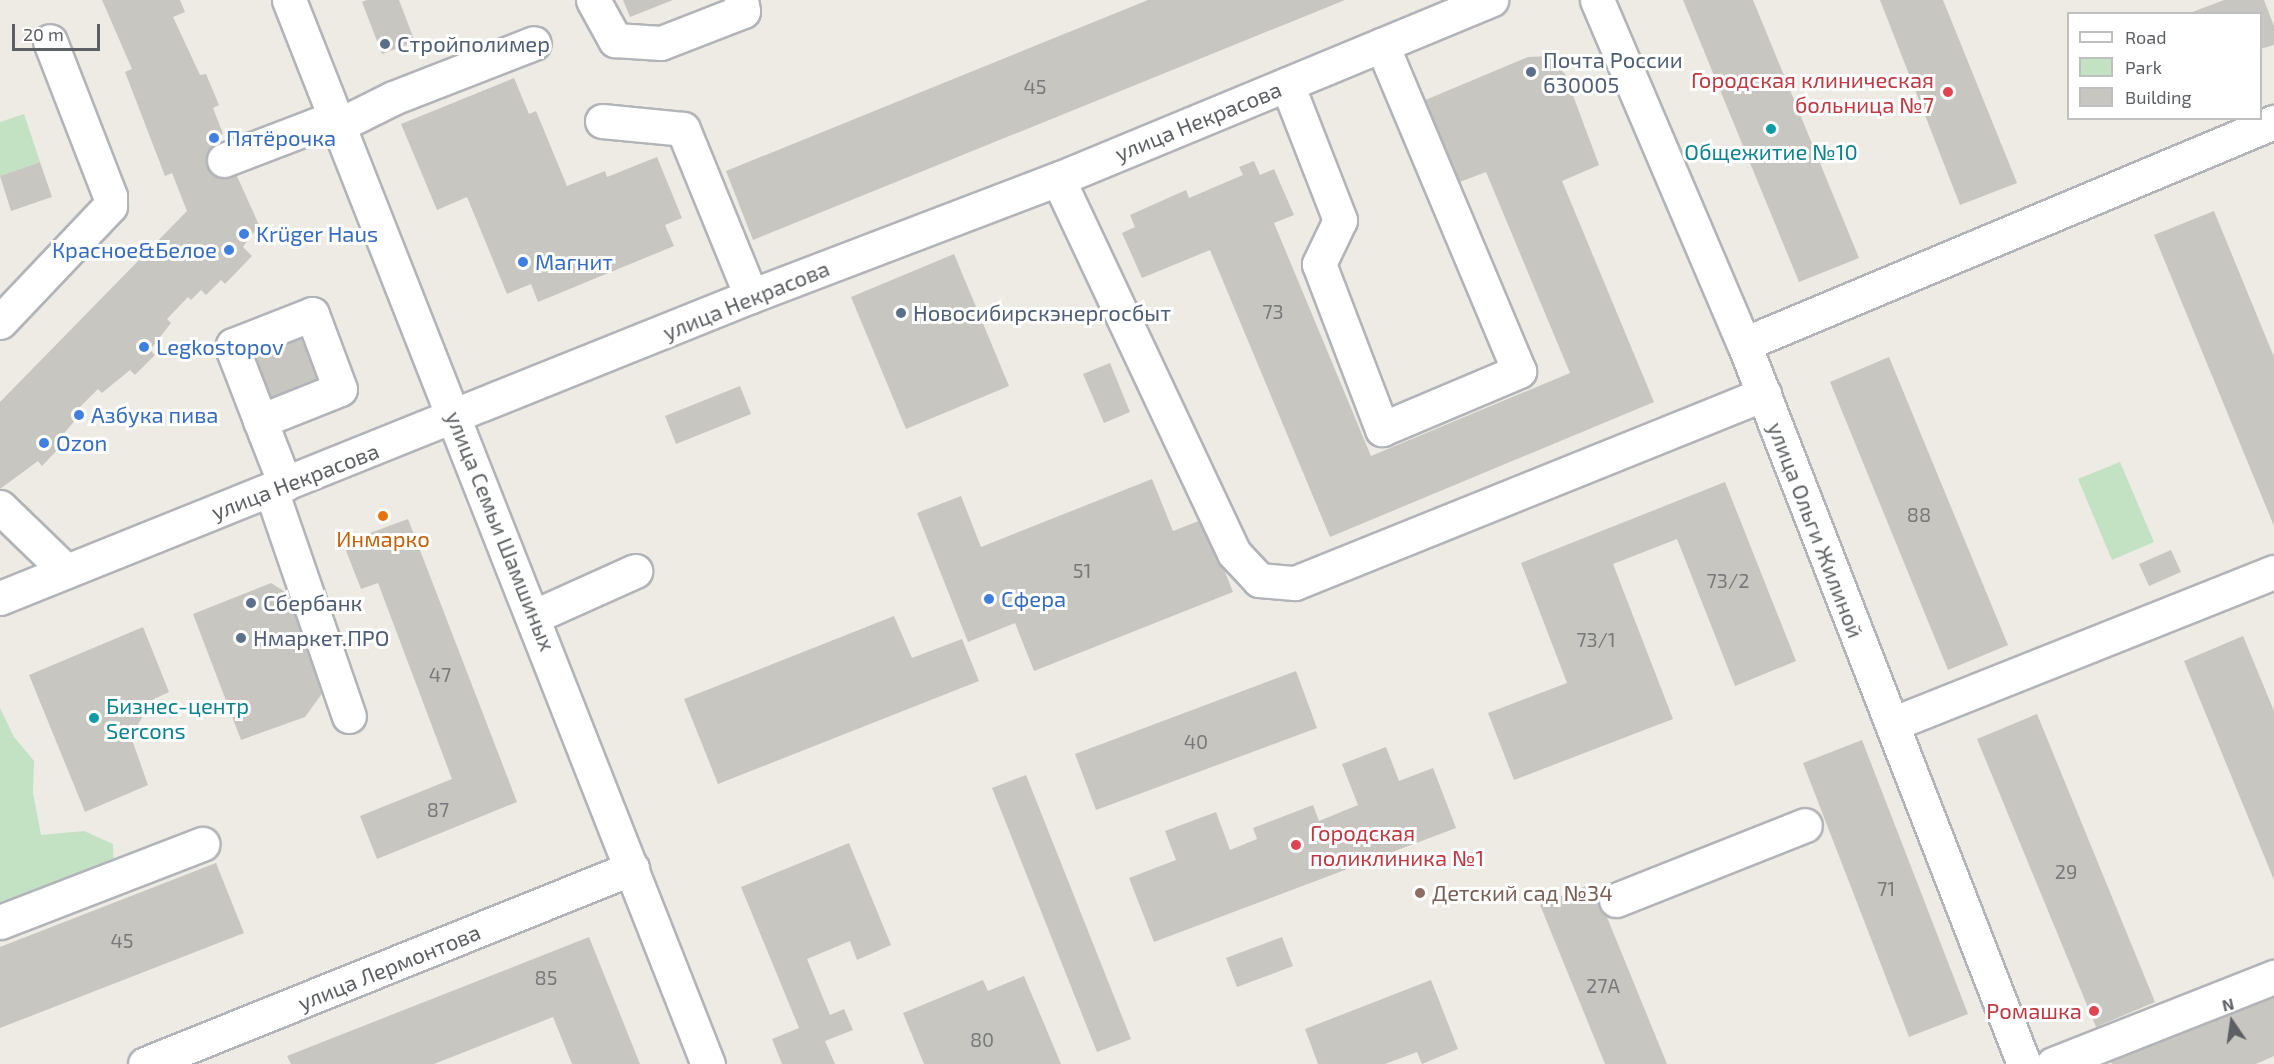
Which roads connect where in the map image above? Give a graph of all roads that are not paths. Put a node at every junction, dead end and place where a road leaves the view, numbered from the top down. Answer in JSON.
{"nodes":[{"id":1,"x":289,"y":0,"type":"edge"},
{"id":2,"x":593,"y":0,"type":"edge"},
{"id":3,"x":741,"y":0,"type":"edge"},
{"id":4,"x":1491,"y":0,"type":"edge"},
{"id":5,"x":1597,"y":0,"type":"edge"},
{"id":6,"x":50,"y":42,"type":"dead end"},
{"id":7,"x":534,"y":43,"type":"dead end"},
{"id":8,"x":1382,"y":45,"type":"junction"},
{"id":9,"x":1287,"y":84,"type":"junction"},
{"id":10,"x":337,"y":121,"type":"junction"},
{"id":11,"x":602,"y":121,"type":"dead end"},
{"id":12,"x":2274,"y":122,"type":"edge"},
{"id":13,"x":224,"y":160,"type":"dead end"},
{"id":14,"x":1058,"y":179,"type":"junction"},
{"id":15,"x":752,"y":296,"type":"junction"},
{"id":16,"x":0,"y":322,"type":"edge"},
{"id":17,"x":1743,"y":344,"type":"junction"},
{"id":18,"x":1764,"y":394,"type":"junction"},
{"id":19,"x":455,"y":417,"type":"junction"},
{"id":20,"x":260,"y":421,"type":"dead end"},
{"id":21,"x":278,"y":487,"type":"junction"},
{"id":22,"x":0,"y":507,"type":"edge"},
{"id":23,"x":66,"y":571,"type":"junction"},
{"id":24,"x":635,"y":571,"type":"dead end"},
{"id":25,"x":2274,"y":572,"type":"edge"},
{"id":26,"x":0,"y":598,"type":"edge"},
{"id":27,"x":535,"y":616,"type":"junction"},
{"id":28,"x":349,"y":716,"type":"dead end"},
{"id":29,"x":1892,"y":724,"type":"junction"},
{"id":30,"x":1805,"y":825,"type":"dead end"},
{"id":31,"x":202,"y":844,"type":"dead end"},
{"id":32,"x":633,"y":868,"type":"junction"},
{"id":33,"x":1616,"y":900,"type":"dead end"},
{"id":34,"x":0,"y":922,"type":"edge"},
{"id":35,"x":2274,"y":977,"type":"edge"},
{"id":36,"x":146,"y":1064,"type":"edge"},
{"id":37,"x":708,"y":1064,"type":"edge"},
{"id":38,"x":2024,"y":1064,"type":"edge"},
{"id":39,"x":2053,"y":1064,"type":"edge"}],
"edges":[{"from":1,"to":10,"type":"street","name":"улица Семьи Шамшиных"},
{"from":2,"to":3,"type":"street"},
{"from":4,"to":8,"type":"street","name":"улица Некрасова"},
{"from":5,"to":17,"type":"street","name":"улица Ольги Жилиной"},
{"from":6,"to":16,"type":"street"},
{"from":7,"to":10,"type":"street"},
{"from":8,"to":9,"type":"street","name":"улица Некрасова"},
{"from":8,"to":9,"type":"street"},
{"from":9,"to":14,"type":"street","name":"улица Некрасова"},
{"from":10,"to":13,"type":"street"},
{"from":10,"to":19,"type":"street","name":"улица Семьи Шамшиных"},
{"from":11,"to":15,"type":"street"},
{"from":12,"to":17,"type":"street"},
{"from":14,"to":15,"type":"street","name":"улица Некрасова"},
{"from":14,"to":18,"type":"street"},
{"from":15,"to":19,"type":"street","name":"улица Некрасова"},
{"from":17,"to":18,"type":"street","name":"улица Ольги Жилиной"},
{"from":18,"to":29,"type":"street","name":"улица Ольги Жилиной"},
{"from":19,"to":21,"type":"street","name":"улица Некрасова"},
{"from":19,"to":27,"type":"street","name":"улица Семьи Шамшиных"},
{"from":20,"to":21,"type":"street"},
{"from":21,"to":23,"type":"street","name":"улица Некрасова"},
{"from":21,"to":28,"type":"street"},
{"from":22,"to":23,"type":"street"},
{"from":23,"to":26,"type":"street","name":"улица Некрасова"},
{"from":24,"to":27,"type":"street"},
{"from":25,"to":29,"type":"street"},
{"from":27,"to":32,"type":"street","name":"улица Семьи Шамшиных"},
{"from":29,"to":38,"type":"street","name":"улица Ольги Жилиной"},
{"from":30,"to":33,"type":"street"},
{"from":31,"to":34,"type":"street"},
{"from":32,"to":36,"type":"street","name":"улица Лермонтова"},
{"from":32,"to":37,"type":"street","name":"улица Семьи Шамшиных"},
{"from":35,"to":39,"type":"street"}]}
